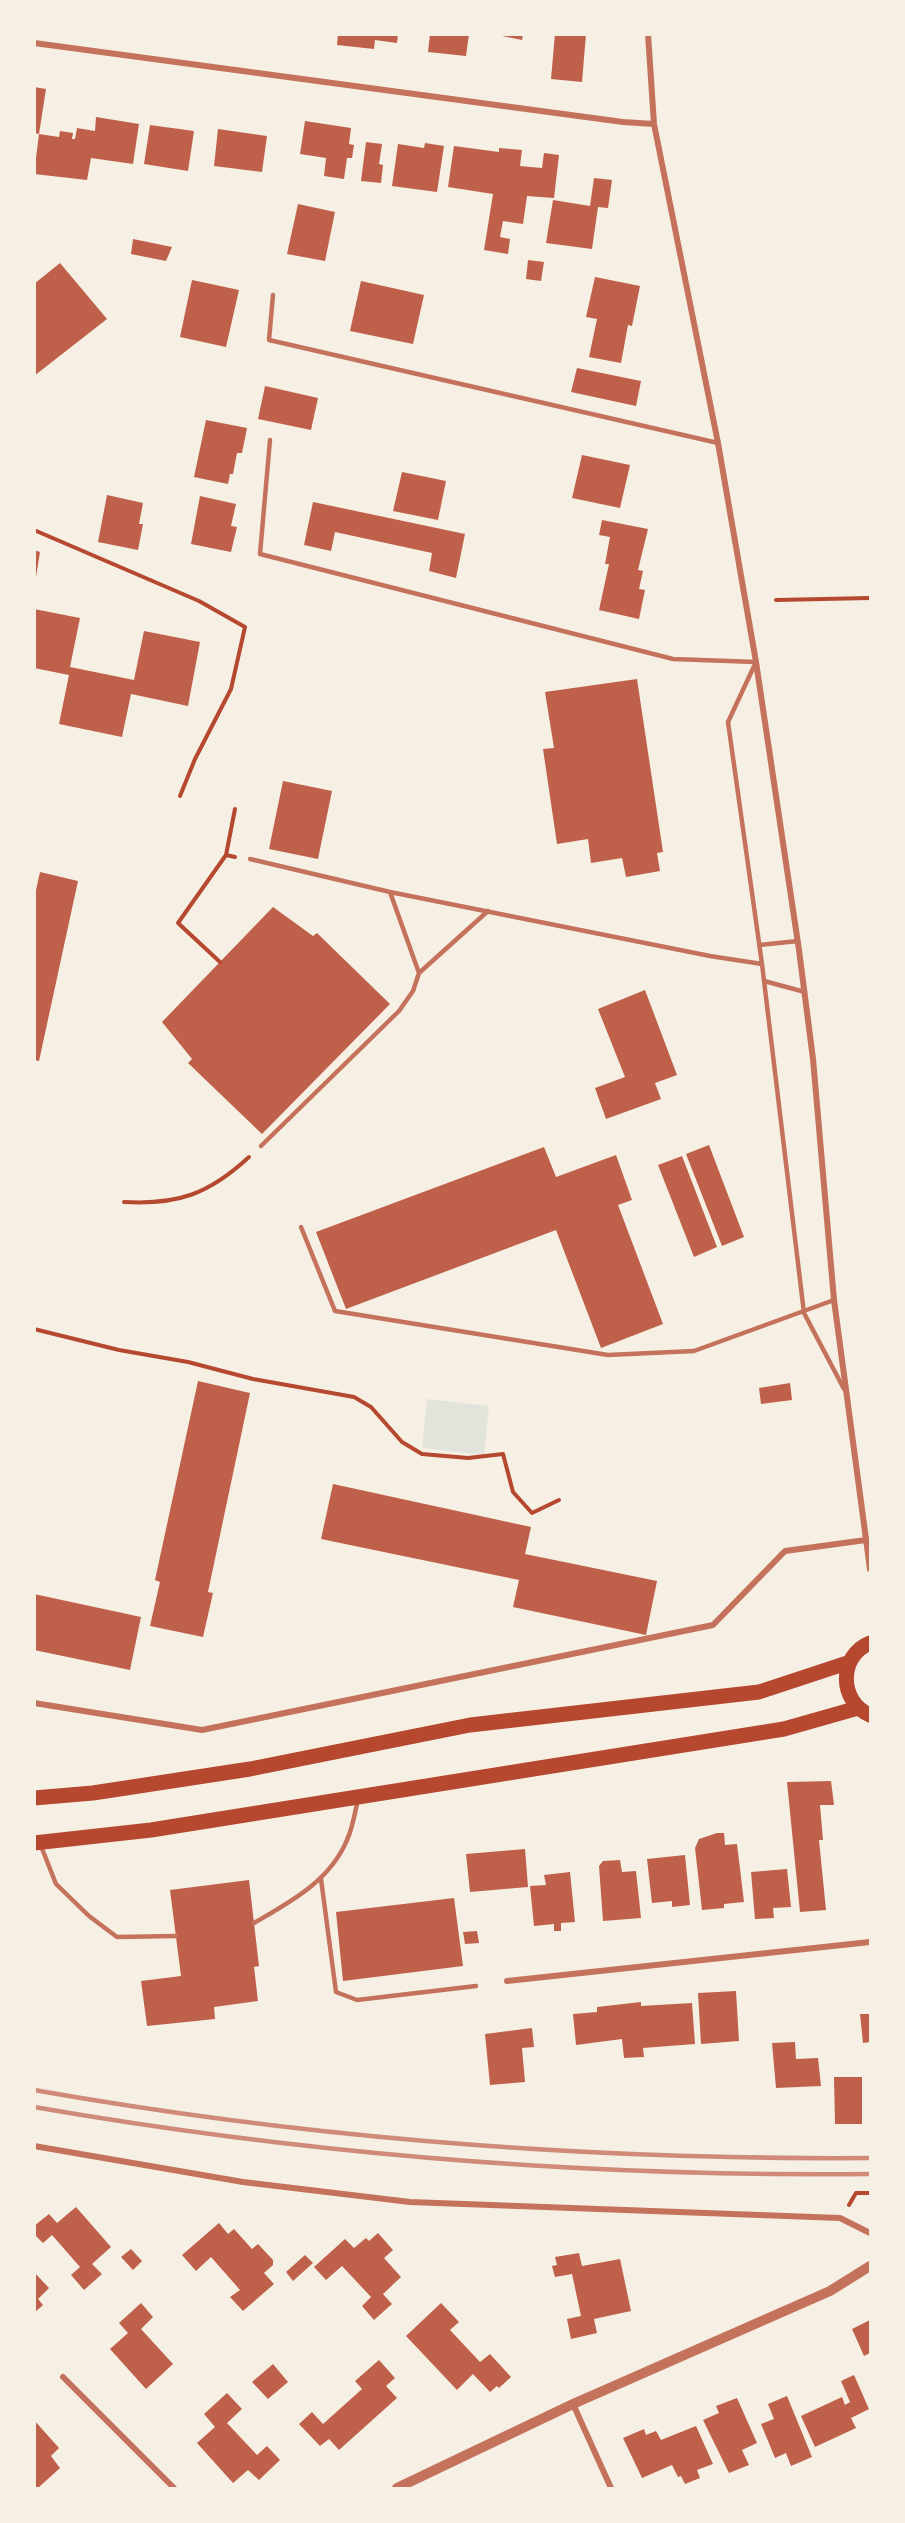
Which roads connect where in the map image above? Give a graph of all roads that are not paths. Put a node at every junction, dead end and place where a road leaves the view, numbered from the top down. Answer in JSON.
{"nodes":[{"id":1,"x":648,"y":34,"type":"edge"},
{"id":2,"x":34,"y":43,"type":"edge"},
{"id":3,"x":654,"y":124,"type":"junction"},
{"id":4,"x":273,"y":295,"type":"dead end"},
{"id":5,"x":270,"y":440,"type":"dead end"},
{"id":6,"x":718,"y":442,"type":"junction"},
{"id":7,"x":756,"y":662,"type":"junction"},
{"id":8,"x":250,"y":859,"type":"road end"},
{"id":9,"x":390,"y":892,"type":"junction"},
{"id":10,"x":488,"y":911,"type":"junction"},
{"id":11,"x":798,"y":941,"type":"junction"},
{"id":12,"x":759,"y":945,"type":"junction"},
{"id":13,"x":762,"y":964,"type":"junction"},
{"id":14,"x":419,"y":974,"type":"junction"},
{"id":15,"x":765,"y":981,"type":"junction"},
{"id":16,"x":805,"y":992,"type":"junction"},
{"id":17,"x":261,"y":1146,"type":"road end"},
{"id":18,"x":301,"y":1227,"type":"dead end"},
{"id":19,"x":834,"y":1300,"type":"junction"},
{"id":20,"x":804,"y":1312,"type":"junction"},
{"id":21,"x":847,"y":1394,"type":"junction"},
{"id":22,"x":866,"y":1540,"type":"junction"},
{"id":23,"x":870,"y":1569,"type":"edge"},
{"id":24,"x":870,"y":1643,"type":"edge"},
{"id":25,"x":849,"y":1662,"type":"junction"},
{"id":26,"x":34,"y":1703,"type":"edge"},
{"id":27,"x":864,"y":1712,"type":"edge"},
{"id":28,"x":359,"y":1796,"type":"junction"},
{"id":29,"x":34,"y":1798,"type":"edge"},
{"id":30,"x":37,"y":1843,"type":"edge"},
{"id":31,"x":321,"y":1878,"type":"junction"},
{"id":32,"x":254,"y":1923,"type":"dead end"},
{"id":33,"x":176,"y":1936,"type":"dead end"},
{"id":34,"x":870,"y":1942,"type":"edge"},
{"id":35,"x":507,"y":1981,"type":"dead end"},
{"id":36,"x":476,"y":1986,"type":"dead end"},
{"id":37,"x":34,"y":2146,"type":"edge"},
{"id":38,"x":870,"y":2233,"type":"edge"},
{"id":39,"x":870,"y":2266,"type":"edge"},
{"id":40,"x":63,"y":2377,"type":"dead end"},
{"id":41,"x":573,"y":2404,"type":"junction"},
{"id":42,"x":174,"y":2488,"type":"edge"},
{"id":43,"x":397,"y":2488,"type":"edge"},
{"id":44,"x":611,"y":2488,"type":"edge"}],
"edges":[{"from":1,"to":3,"type":"street"},
{"from":2,"to":3,"type":"street"},
{"from":3,"to":6,"type":"street"},
{"from":4,"to":6,"type":"lane"},
{"from":5,"to":7,"type":"lane"},
{"from":6,"to":7,"type":"street"},
{"from":7,"to":11,"type":"street"},
{"from":7,"to":12,"type":"lane"},
{"from":8,"to":9,"type":"lane"},
{"from":9,"to":10,"type":"lane"},
{"from":9,"to":14,"type":"lane"},
{"from":10,"to":13,"type":"lane"},
{"from":10,"to":14,"type":"lane"},
{"from":11,"to":12,"type":"lane"},
{"from":11,"to":16,"type":"street"},
{"from":12,"to":13,"type":"lane"},
{"from":13,"to":15,"type":"lane"},
{"from":14,"to":17,"type":"lane"},
{"from":15,"to":16,"type":"lane"},
{"from":15,"to":20,"type":"lane"},
{"from":16,"to":19,"type":"street"},
{"from":18,"to":20,"type":"lane"},
{"from":19,"to":20,"type":"lane"},
{"from":19,"to":21,"type":"street"},
{"from":20,"to":21,"type":"lane"},
{"from":21,"to":22,"type":"street"},
{"from":22,"to":23,"type":"street"},
{"from":22,"to":26,"type":"street"},
{"from":24,"to":25,"type":"main road"},
{"from":25,"to":27,"type":"main road"},
{"from":25,"to":29,"type":"main road"},
{"from":27,"to":28,"type":"main road"},
{"from":28,"to":30,"type":"main road"},
{"from":28,"to":31,"type":"lane"},
{"from":30,"to":33,"type":"lane"},
{"from":31,"to":32,"type":"lane"},
{"from":31,"to":36,"type":"lane"},
{"from":34,"to":35,"type":"street"},
{"from":37,"to":38,"type":"street"},
{"from":39,"to":41,"type":"street"},
{"from":40,"to":42,"type":"street"},
{"from":41,"to":43,"type":"street"},
{"from":41,"to":44,"type":"street"}]}
